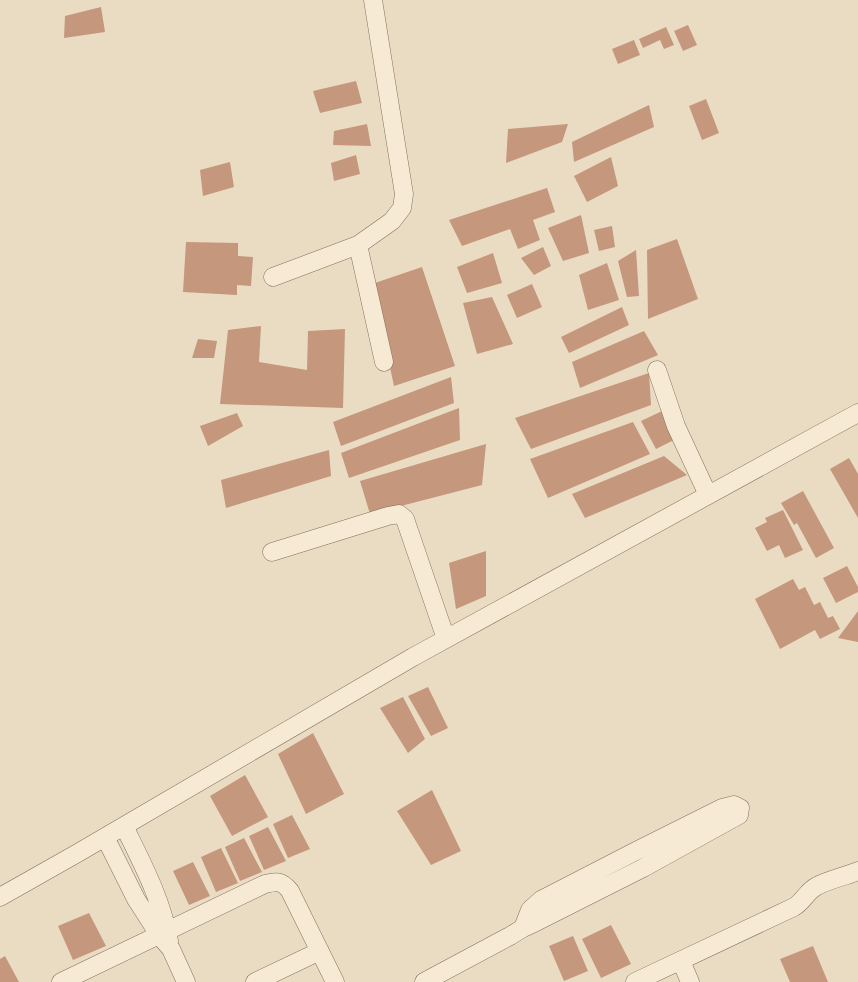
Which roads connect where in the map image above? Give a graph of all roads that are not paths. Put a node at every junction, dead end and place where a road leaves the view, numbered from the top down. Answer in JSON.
{"nodes":[{"id":1,"x":373,"y":0,"type":"edge"},
{"id":2,"x":358,"y":245,"type":"junction"},
{"id":3,"x":273,"y":278,"type":"dead end"},
{"id":4,"x":384,"y":362,"type":"dead end"},
{"id":5,"x":657,"y":370,"type":"dead end"},
{"id":6,"x":858,"y":413,"type":"edge"},
{"id":7,"x":708,"y":496,"type":"junction"},
{"id":8,"x":272,"y":552,"type":"dead end"},
{"id":9,"x":446,"y":639,"type":"junction"},
{"id":10,"x":124,"y":826,"type":"junction"},
{"id":11,"x":105,"y":837,"type":"junction"},
{"id":12,"x":636,"y":851,"type":"junction"},
{"id":13,"x":644,"y":868,"type":"junction"},
{"id":14,"x":858,"y":871,"type":"edge"},
{"id":15,"x":0,"y":897,"type":"edge"},
{"id":16,"x":523,"y":928,"type":"junction"},
{"id":17,"x":163,"y":933,"type":"junction"},
{"id":18,"x":320,"y":951,"type":"junction"},
{"id":19,"x":681,"y":961,"type":"junction"},
{"id":20,"x":61,"y":982,"type":"edge"},
{"id":21,"x":186,"y":982,"type":"edge"},
{"id":22,"x":255,"y":982,"type":"edge"},
{"id":23,"x":335,"y":982,"type":"edge"},
{"id":24,"x":424,"y":982,"type":"edge"},
{"id":25,"x":635,"y":982,"type":"edge"},
{"id":26,"x":690,"y":982,"type":"edge"}],
"edges":[{"from":1,"to":2,"type":"street"},
{"from":2,"to":3,"type":"street"},
{"from":2,"to":4,"type":"street"},
{"from":5,"to":7,"type":"street"},
{"from":6,"to":7,"type":"street"},
{"from":7,"to":9,"type":"street"},
{"from":8,"to":9,"type":"street"},
{"from":9,"to":10,"type":"street"},
{"from":10,"to":11,"type":"street"},
{"from":10,"to":17,"type":"street"},
{"from":11,"to":15,"type":"street"},
{"from":11,"to":17,"type":"street"},
{"from":12,"to":13,"type":"street"},
{"from":12,"to":13,"type":"street"},
{"from":12,"to":16,"type":"street"},
{"from":13,"to":16,"type":"street"},
{"from":14,"to":19,"type":"street"},
{"from":16,"to":24,"type":"street"},
{"from":17,"to":18,"type":"street"},
{"from":17,"to":20,"type":"street"},
{"from":17,"to":21,"type":"street"},
{"from":18,"to":22,"type":"street"},
{"from":18,"to":23,"type":"street"},
{"from":19,"to":25,"type":"street"},
{"from":19,"to":26,"type":"street"}]}
